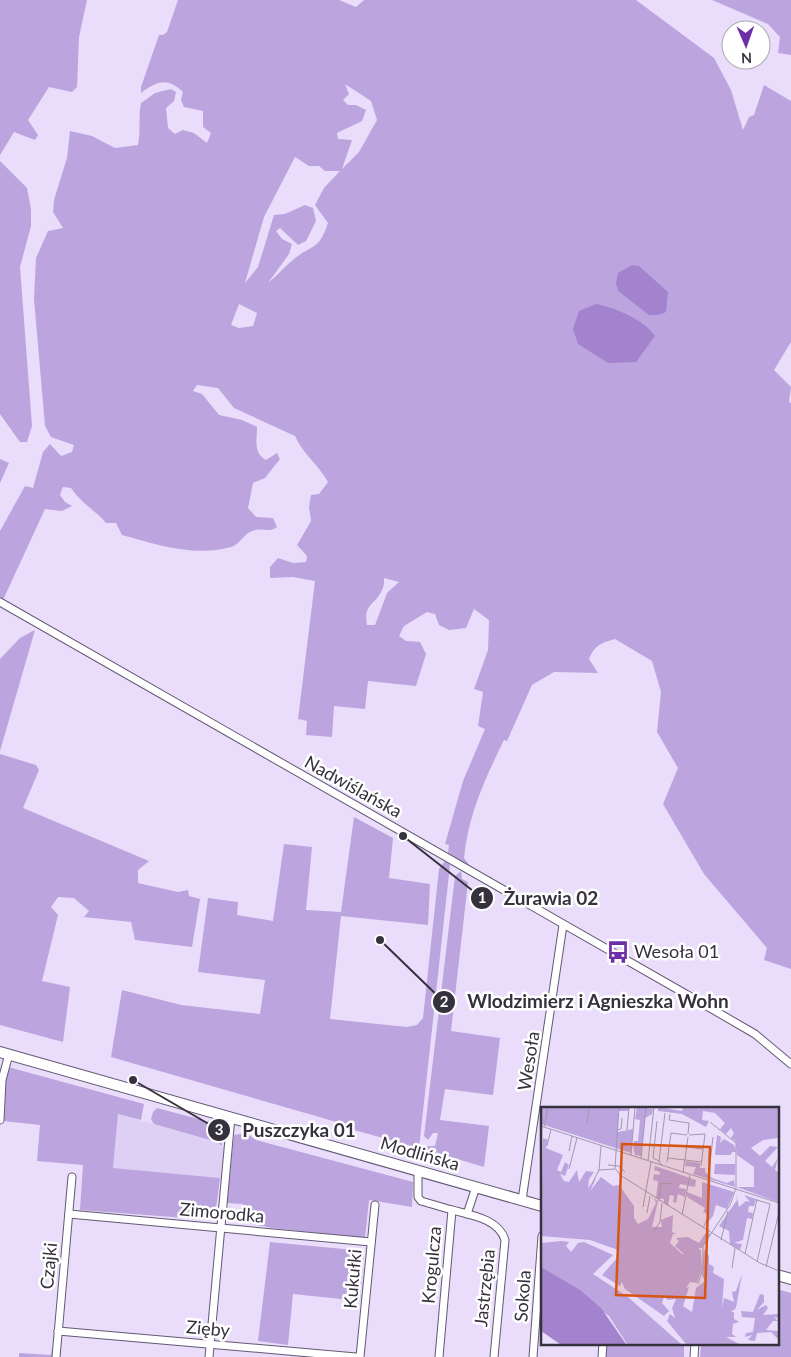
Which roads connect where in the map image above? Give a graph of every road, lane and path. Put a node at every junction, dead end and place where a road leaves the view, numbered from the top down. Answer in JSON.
{"nodes":[{"id":1,"x":0,"y":602,"type":"edge"},
{"id":2,"x":563,"y":925,"type":"junction"},
{"id":3,"x":4,"y":1053,"type":"edge"},
{"id":4,"x":791,"y":1064,"type":"edge"},
{"id":5,"x":230,"y":1117,"type":"junction"},
{"id":6,"x":0,"y":1120,"type":"edge"},
{"id":7,"x":418,"y":1170,"type":"junction"},
{"id":8,"x":72,"y":1177,"type":"dead end"},
{"id":9,"x":476,"y":1187,"type":"junction"},
{"id":10,"x":522,"y":1200,"type":"junction"},
{"id":11,"x":375,"y":1205,"type":"dead end"},
{"id":12,"x":541,"y":1206,"type":"edge"},
{"id":13,"x":452,"y":1210,"type":"junction"},
{"id":14,"x":69,"y":1214,"type":"junction"},
{"id":15,"x":467,"y":1214,"type":"junction"},
{"id":16,"x":220,"y":1228,"type":"junction"},
{"id":17,"x":371,"y":1242,"type":"junction"},
{"id":18,"x":541,"y":1249,"type":"edge"},
{"id":19,"x":778,"y":1275,"type":"edge"},
{"id":20,"x":791,"y":1279,"type":"edge"},
{"id":21,"x":58,"y":1331,"type":"junction"},
{"id":22,"x":210,"y":1344,"type":"junction"},
{"id":23,"x":603,"y":1344,"type":"edge"},
{"id":24,"x":695,"y":1344,"type":"edge"},
{"id":25,"x":56,"y":1357,"type":"edge"},
{"id":26,"x":209,"y":1357,"type":"edge"},
{"id":27,"x":356,"y":1357,"type":"edge"},
{"id":28,"x":360,"y":1357,"type":"edge"},
{"id":29,"x":439,"y":1357,"type":"edge"},
{"id":30,"x":494,"y":1357,"type":"edge"},
{"id":31,"x":533,"y":1357,"type":"edge"},
{"id":32,"x":602,"y":1357,"type":"edge"},
{"id":33,"x":694,"y":1357,"type":"edge"}],
"edges":[{"from":1,"to":2,"type":"street","name":"Nadwiślańska"},
{"from":2,"to":4,"type":"street","name":"Nadwiślańska"},
{"from":2,"to":10,"type":"street","name":"Wesoła"},
{"from":3,"to":5,"type":"main road","name":"Modlińska"},
{"from":3,"to":6,"type":"street"},
{"from":5,"to":7,"type":"main road","name":"Modlińska"},
{"from":5,"to":16,"type":"street"},
{"from":7,"to":9,"type":"main road","name":"Modlińska"},
{"from":7,"to":13,"type":"street","name":"Krogulcza"},
{"from":8,"to":14,"type":"street","name":"Czajki"},
{"from":9,"to":10,"type":"main road","name":"Modlińska"},
{"from":9,"to":15,"type":"street"},
{"from":10,"to":12,"type":"main road","name":"Modlińska"},
{"from":11,"to":17,"type":"street","name":"Kukułki"},
{"from":13,"to":15,"type":"street","name":"Jastrzębia"},
{"from":13,"to":29,"type":"street","name":"Krogulcza"},
{"from":14,"to":16,"type":"street","name":"Zimorodka"},
{"from":14,"to":21,"type":"street","name":"Czajki"},
{"from":15,"to":30,"type":"street","name":"Jastrzębia"},
{"from":16,"to":17,"type":"street","name":"Zimorodka"},
{"from":16,"to":22,"type":"street"},
{"from":17,"to":28,"type":"street","name":"Kukułki"},
{"from":18,"to":31,"type":"street","name":"Sokola"},
{"from":19,"to":20,"type":"main road"},
{"from":21,"to":22,"type":"street","name":"Zięby"},
{"from":21,"to":25,"type":"street","name":"Czajki"},
{"from":22,"to":26,"type":"street"},
{"from":22,"to":27,"type":"street","name":"Zięby"},
{"from":23,"to":32,"type":"street"},
{"from":24,"to":33,"type":"street"}]}
